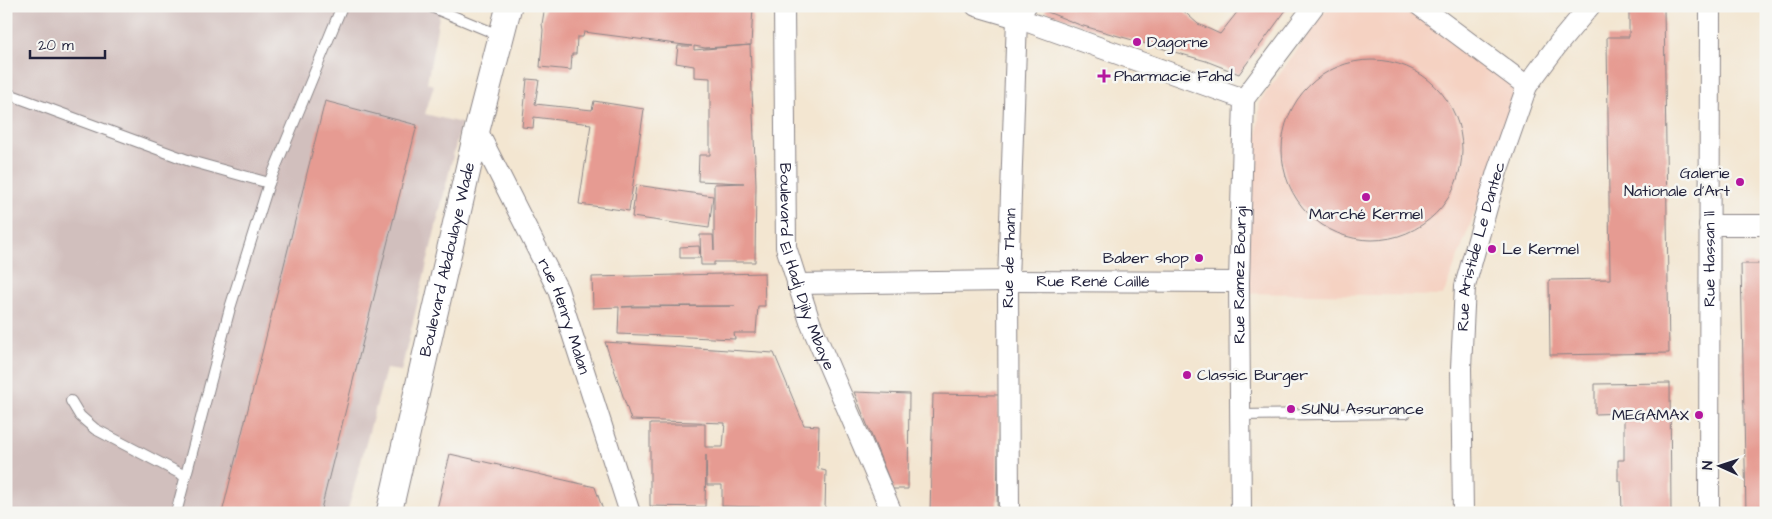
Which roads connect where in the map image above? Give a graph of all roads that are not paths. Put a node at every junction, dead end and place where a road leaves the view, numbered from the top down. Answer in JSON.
{"nodes":[{"id":1,"x":342,"y":6,"type":"edge"},
{"id":2,"x":429,"y":6,"type":"edge"},
{"id":3,"x":509,"y":6,"type":"edge"},
{"id":4,"x":784,"y":6,"type":"edge"},
{"id":5,"x":976,"y":6,"type":"edge"},
{"id":6,"x":1314,"y":6,"type":"edge"},
{"id":7,"x":1420,"y":6,"type":"edge"},
{"id":8,"x":1590,"y":6,"type":"edge"},
{"id":9,"x":1710,"y":6,"type":"edge"},
{"id":10,"x":1021,"y":12,"type":"edge"},
{"id":11,"x":501,"y":36,"type":"junction"},
{"id":12,"x":1527,"y":86,"type":"junction"},
{"id":13,"x":6,"y":93,"type":"edge"},
{"id":14,"x":1244,"y":99,"type":"junction"},
{"id":15,"x":477,"y":130,"type":"junction"},
{"id":16,"x":269,"y":183,"type":"junction"},
{"id":17,"x":1709,"y":225,"type":"junction"},
{"id":18,"x":1766,"y":225,"type":"edge"},
{"id":19,"x":1008,"y":281,"type":"junction"},
{"id":20,"x":1239,"y":282,"type":"junction"},
{"id":21,"x":797,"y":284,"type":"junction"},
{"id":22,"x":71,"y":401,"type":"dead end"},
{"id":23,"x":1406,"y":414,"type":"dead end"},
{"id":24,"x":1240,"y":415,"type":"junction"},
{"id":25,"x":186,"y":476,"type":"junction"},
{"id":26,"x":176,"y":513,"type":"edge"},
{"id":27,"x":389,"y":513,"type":"edge"},
{"id":28,"x":630,"y":513,"type":"edge"},
{"id":29,"x":892,"y":513,"type":"edge"},
{"id":30,"x":1010,"y":513,"type":"edge"},
{"id":31,"x":1241,"y":513,"type":"edge"},
{"id":32,"x":1463,"y":513,"type":"edge"},
{"id":33,"x":1709,"y":513,"type":"edge"}],
"edges":[{"from":1,"to":16,"type":"lane"},
{"from":2,"to":11,"type":"lane"},
{"from":3,"to":11,"type":"street","name":"Boulevard Abdoulaye Wade"},
{"from":4,"to":21,"type":"street","name":"Boulevard El Hadj Djily Mbaye"},
{"from":5,"to":10,"type":"street"},
{"from":6,"to":14,"type":"street"},
{"from":7,"to":12,"type":"street"},
{"from":8,"to":12,"type":"street","name":"Rue Aristide Le Dantec"},
{"from":9,"to":17,"type":"street","name":"Rue Hassan ll"},
{"from":10,"to":14,"type":"street"},
{"from":10,"to":19,"type":"street","name":"Rue de Thann"},
{"from":11,"to":15,"type":"street","name":"Boulevard Abdoulaye Wade"},
{"from":12,"to":32,"type":"street","name":"Rue Aristide Le Dantec"},
{"from":13,"to":16,"type":"lane"},
{"from":14,"to":20,"type":"street","name":"Rue Ramez Bourgi"},
{"from":15,"to":27,"type":"street","name":"Boulevard Abdoulaye Wade"},
{"from":15,"to":28,"type":"street","name":"rue Henry Malan"},
{"from":16,"to":25,"type":"lane"},
{"from":17,"to":18,"type":"street"},
{"from":17,"to":33,"type":"street","name":"Rue Hassan ll"},
{"from":19,"to":20,"type":"street","name":"Rue René Caillé"},
{"from":19,"to":21,"type":"street","name":"Rue René Caillé"},
{"from":19,"to":30,"type":"street","name":"Rue de Thann"},
{"from":20,"to":24,"type":"street","name":"Rue Ramez Bourgi"},
{"from":21,"to":29,"type":"street","name":"Boulevard El Hadj Djily Mbaye"},
{"from":22,"to":25,"type":"lane"},
{"from":23,"to":24,"type":"lane"},
{"from":24,"to":31,"type":"street","name":"Rue Ramez Bourgi"},
{"from":25,"to":26,"type":"lane"}]}
